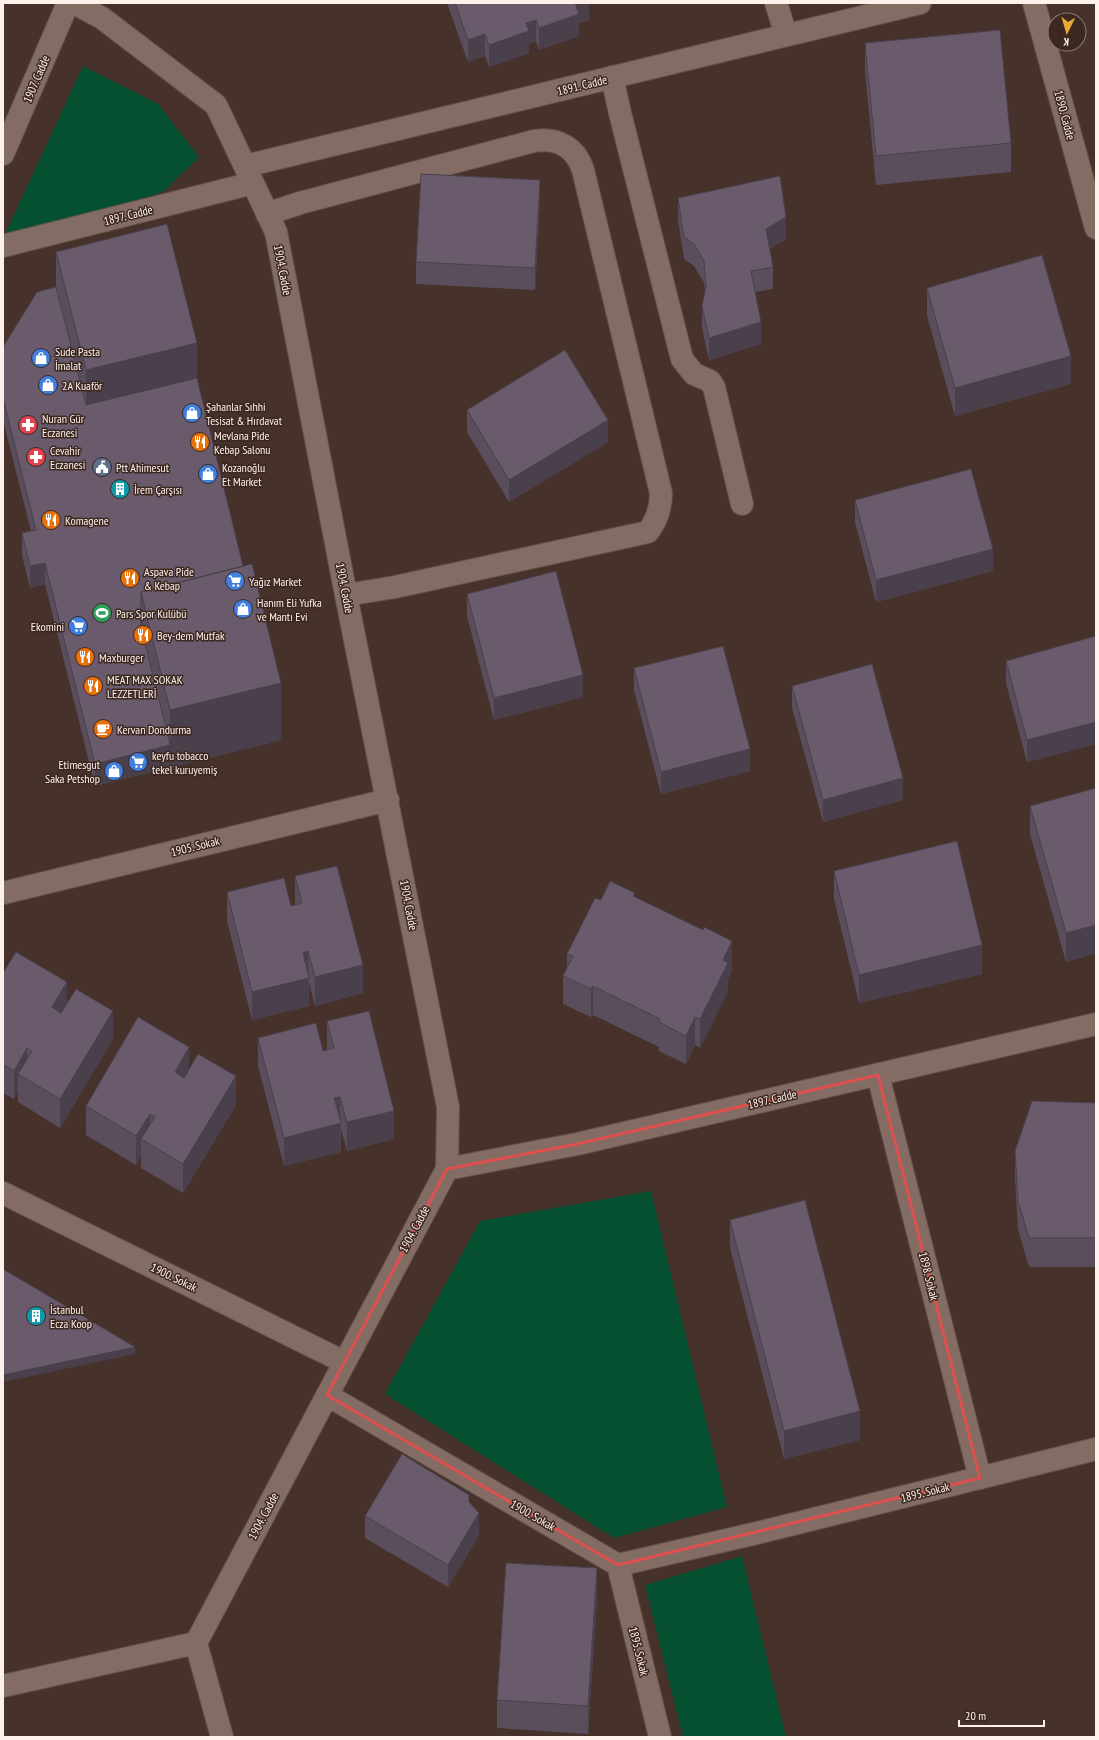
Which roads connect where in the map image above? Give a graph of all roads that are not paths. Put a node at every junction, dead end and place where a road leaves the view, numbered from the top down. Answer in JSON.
{"nodes":[{"id":1,"x":68,"y":3,"type":"edge"},
{"id":2,"x":74,"y":3,"type":"edge"},
{"id":3,"x":776,"y":3,"type":"edge"},
{"id":4,"x":920,"y":3,"type":"edge"},
{"id":5,"x":1034,"y":3,"type":"edge"},
{"id":6,"x":786,"y":35,"type":"junction"},
{"id":7,"x":612,"y":77,"type":"junction"},
{"id":8,"x":3,"y":154,"type":"edge"},
{"id":9,"x":249,"y":175,"type":"junction"},
{"id":10,"x":267,"y":214,"type":"junction"},
{"id":11,"x":1096,"y":228,"type":"edge"},
{"id":12,"x":3,"y":246,"type":"edge"},
{"id":13,"x":742,"y":504,"type":"dead end"},
{"id":14,"x":346,"y":595,"type":"junction"},
{"id":15,"x":388,"y":800,"type":"junction"},
{"id":16,"x":3,"y":893,"type":"edge"},
{"id":17,"x":1096,"y":1024,"type":"edge"},
{"id":18,"x":878,"y":1075,"type":"junction"},
{"id":19,"x":447,"y":1168,"type":"junction"},
{"id":20,"x":3,"y":1193,"type":"edge"},
{"id":21,"x":344,"y":1362,"type":"junction"},
{"id":22,"x":327,"y":1395,"type":"junction"},
{"id":23,"x":1096,"y":1449,"type":"edge"},
{"id":24,"x":980,"y":1478,"type":"junction"},
{"id":25,"x":618,"y":1565,"type":"junction"},
{"id":26,"x":196,"y":1643,"type":"junction"},
{"id":27,"x":3,"y":1686,"type":"edge"},
{"id":28,"x":222,"y":1737,"type":"edge"},
{"id":29,"x":660,"y":1737,"type":"edge"}],
"edges":[{"from":1,"to":8,"type":"street","name":"1907. Cadde"},
{"from":2,"to":9,"type":"street","name":"1904. Cadde"},
{"from":3,"to":6,"type":"street"},
{"from":4,"to":6,"type":"street","name":"1891. Cadde"},
{"from":5,"to":11,"type":"street","name":"1890. Cadde"},
{"from":6,"to":7,"type":"street","name":"1891. Cadde"},
{"from":7,"to":9,"type":"street","name":"1891. Cadde"},
{"from":7,"to":13,"type":"street"},
{"from":9,"to":10,"type":"street","name":"1904. Cadde"},
{"from":9,"to":12,"type":"street","name":"1897. Cadde"},
{"from":10,"to":14,"type":"street","name":"1904. Cadde"},
{"from":10,"to":14,"type":"street"},
{"from":14,"to":15,"type":"street","name":"1904. Cadde"},
{"from":15,"to":16,"type":"street","name":"1905. Sokak"},
{"from":15,"to":19,"type":"street","name":"1904. Cadde"},
{"from":17,"to":18,"type":"street","name":"1897. Cadde"},
{"from":18,"to":19,"type":"street","name":"1897. Cadde"},
{"from":18,"to":24,"type":"street","name":"1898. Sokak"},
{"from":19,"to":21,"type":"street","name":"1904. Cadde"},
{"from":20,"to":21,"type":"street","name":"1900. Sokak"},
{"from":21,"to":22,"type":"street","name":"1904. Cadde"},
{"from":22,"to":25,"type":"street","name":"1900. Sokak"},
{"from":22,"to":26,"type":"street","name":"1904. Cadde"},
{"from":23,"to":24,"type":"street","name":"1895. Sokak"},
{"from":24,"to":25,"type":"street","name":"1895. Sokak"},
{"from":25,"to":29,"type":"street","name":"1895. Sokak"},
{"from":26,"to":27,"type":"street"},
{"from":26,"to":28,"type":"street"}]}
